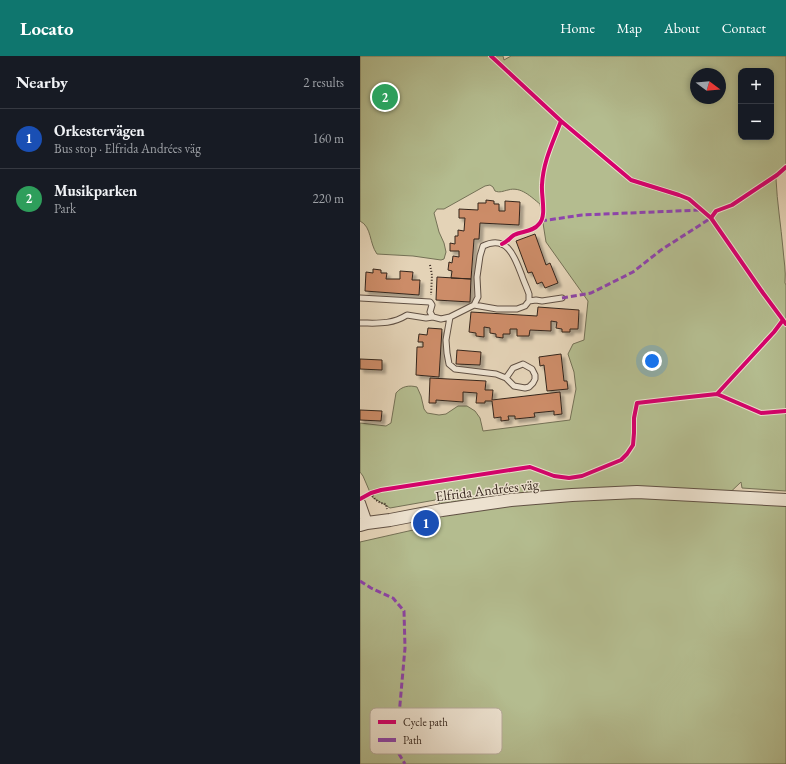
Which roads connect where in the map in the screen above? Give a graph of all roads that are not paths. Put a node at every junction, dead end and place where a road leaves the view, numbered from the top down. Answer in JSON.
{"nodes":[{"id":1,"x":360,"y":298,"type":"edge"},
{"id":2,"x":562,"y":298,"type":"dead end"},
{"id":3,"x":529,"y":301,"type":"junction"},
{"id":4,"x":474,"y":305,"type":"junction"},
{"id":5,"x":433,"y":317,"type":"junction"},
{"id":6,"x":450,"y":317,"type":"junction"},
{"id":7,"x":360,"y":322,"type":"edge"},
{"id":8,"x":506,"y":378,"type":"junction"},
{"id":9,"x":363,"y":500,"type":"edge"},
{"id":10,"x":786,"y":500,"type":"edge"},
{"id":11,"x":363,"y":524,"type":"edge"}],
"edges":[{"from":1,"to":5,"type":"lane"},
{"from":2,"to":3,"type":"lane"},
{"from":3,"to":4,"type":"lane"},
{"from":3,"to":4,"type":"lane"},
{"from":4,"to":6,"type":"lane"},
{"from":5,"to":6,"type":"lane"},
{"from":5,"to":7,"type":"lane"},
{"from":6,"to":8,"type":"lane"},
{"from":8,"to":8,"type":"lane"},
{"from":9,"to":11,"type":"street"},
{"from":10,"to":11,"type":"street","name":"Elfrida Andrées väg"}]}
